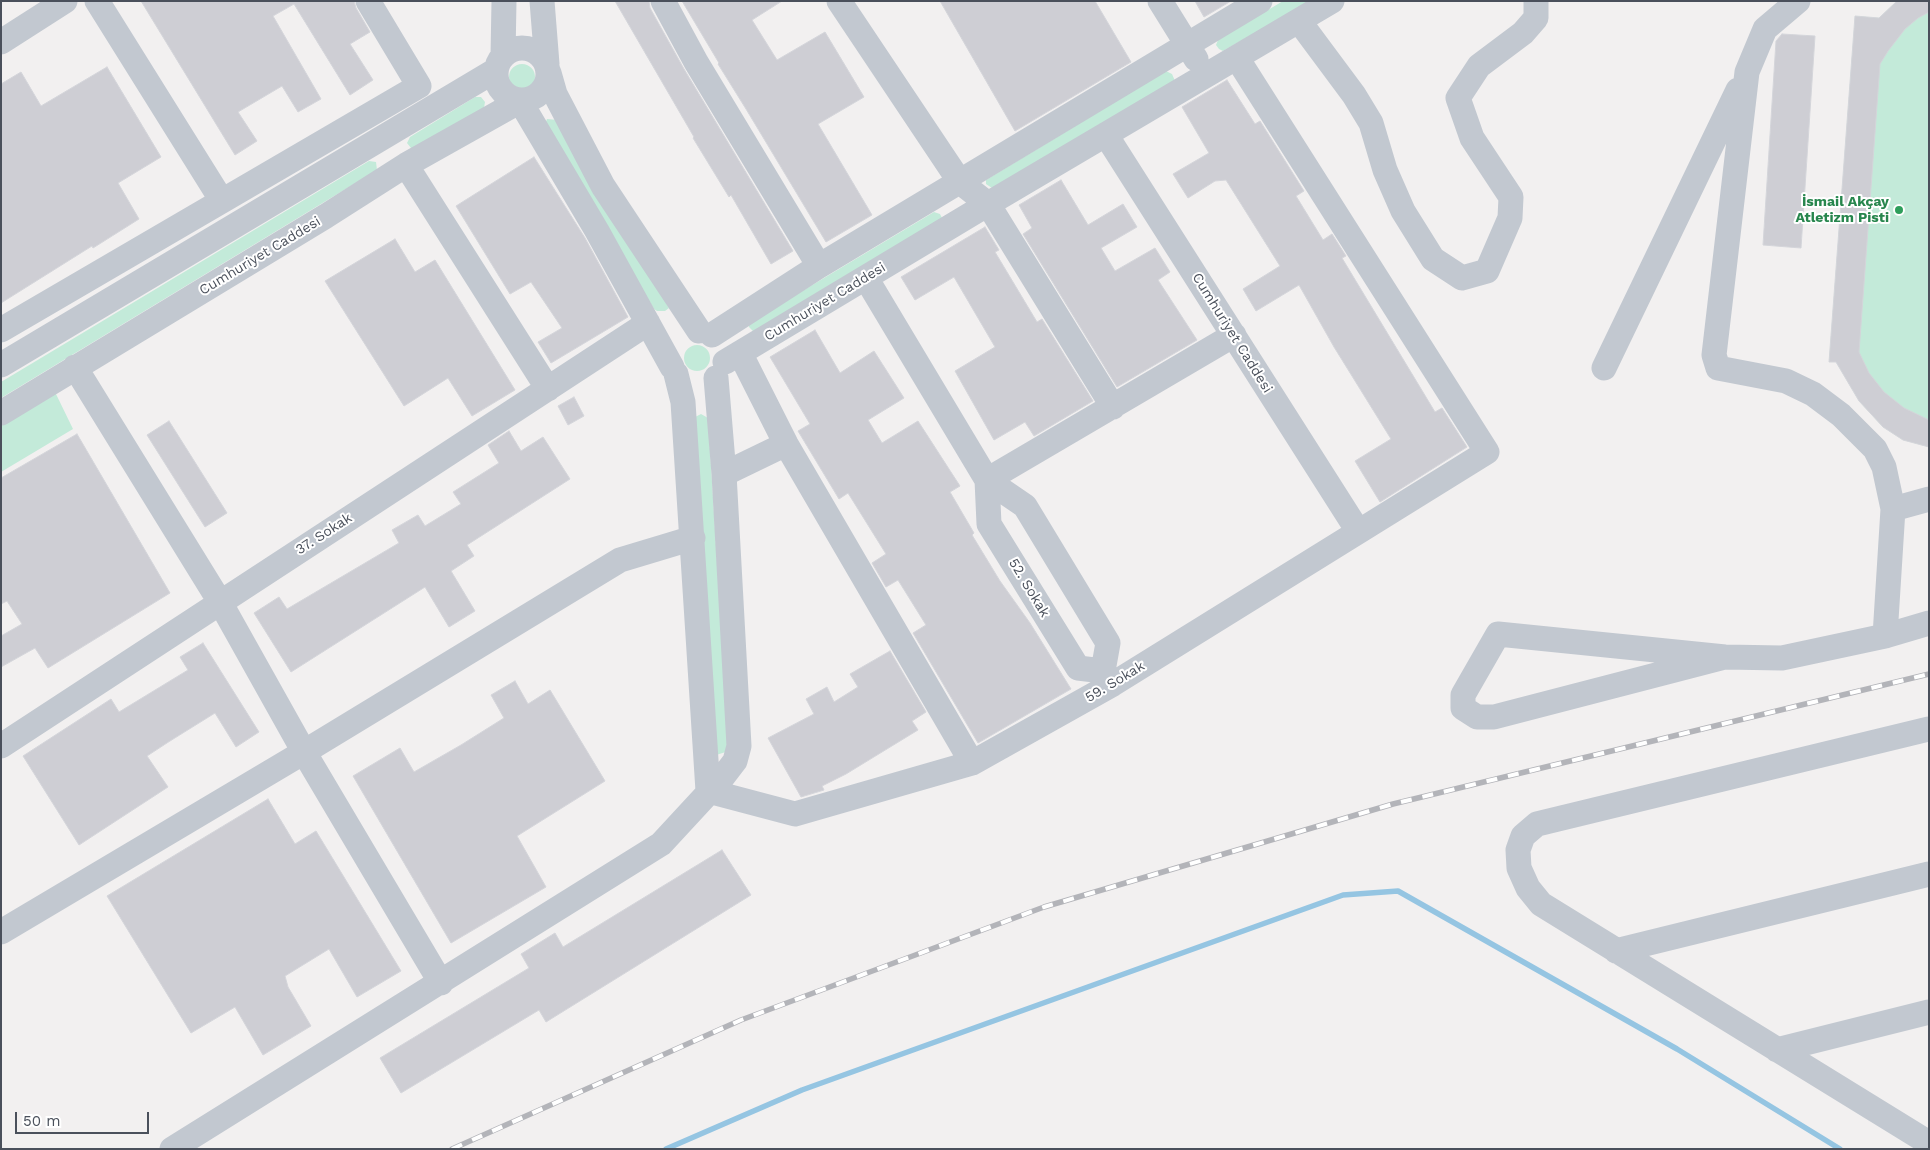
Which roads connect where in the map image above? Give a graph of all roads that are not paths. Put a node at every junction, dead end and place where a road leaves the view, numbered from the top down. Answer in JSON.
{"nodes":[{"id":1,"x":65,"y":1,"type":"edge"},
{"id":2,"x":97,"y":1,"type":"edge"},
{"id":3,"x":368,"y":1,"type":"edge"},
{"id":4,"x":504,"y":1,"type":"edge"},
{"id":5,"x":542,"y":1,"type":"edge"},
{"id":6,"x":663,"y":1,"type":"edge"},
{"id":7,"x":840,"y":1,"type":"edge"},
{"id":8,"x":1160,"y":1,"type":"edge"},
{"id":9,"x":1260,"y":1,"type":"edge"},
{"id":10,"x":1332,"y":1,"type":"edge"},
{"id":11,"x":1536,"y":1,"type":"edge"},
{"id":12,"x":1798,"y":1,"type":"edge"},
{"id":13,"x":1299,"y":21,"type":"junction"},
{"id":14,"x":1,"y":42,"type":"edge"},
{"id":15,"x":1188,"y":45,"type":"junction"},
{"id":16,"x":1237,"y":58,"type":"junction"},
{"id":17,"x":500,"y":63,"type":"junction"},
{"id":18,"x":548,"y":68,"type":"junction"},
{"id":19,"x":1747,"y":72,"type":"junction"},
{"id":20,"x":1206,"y":77,"type":"junction"},
{"id":21,"x":520,"y":101,"type":"junction"},
{"id":22,"x":1106,"y":135,"type":"junction"},
{"id":23,"x":406,"y":165,"type":"junction"},
{"id":24,"x":960,"y":182,"type":"junction"},
{"id":25,"x":222,"y":201,"type":"junction"},
{"id":26,"x":988,"y":204,"type":"junction"},
{"id":27,"x":819,"y":266,"type":"junction"},
{"id":28,"x":866,"y":278,"type":"junction"},
{"id":29,"x":648,"y":323,"type":"junction"},
{"id":30,"x":1,"y":330,"type":"edge"},
{"id":31,"x":706,"y":333,"type":"junction"},
{"id":32,"x":1234,"y":335,"type":"junction"},
{"id":33,"x":1,"y":365,"type":"edge"},
{"id":34,"x":727,"y":365,"type":"junction"},
{"id":35,"x":75,"y":368,"type":"junction"},
{"id":36,"x":1604,"y":368,"type":"dead end"},
{"id":37,"x":674,"y":370,"type":"junction"},
{"id":38,"x":548,"y":389,"type":"junction"},
{"id":39,"x":1113,"y":407,"type":"junction"},
{"id":40,"x":1,"y":413,"type":"edge"},
{"id":41,"x":786,"y":444,"type":"junction"},
{"id":42,"x":724,"y":474,"type":"junction"},
{"id":43,"x":987,"y":480,"type":"junction"},
{"id":44,"x":1929,"y":499,"type":"edge"},
{"id":45,"x":1893,"y":509,"type":"junction"},
{"id":46,"x":1358,"y":531,"type":"junction"},
{"id":47,"x":693,"y":538,"type":"junction"},
{"id":48,"x":220,"y":602,"type":"junction"},
{"id":49,"x":1929,"y":624,"type":"edge"},
{"id":50,"x":1885,"y":636,"type":"junction"},
{"id":51,"x":1725,"y":657,"type":"junction"},
{"id":52,"x":1108,"y":677,"type":"junction"},
{"id":53,"x":1929,"y":729,"type":"edge"},
{"id":54,"x":4,"y":739,"type":"edge"},
{"id":55,"x":304,"y":752,"type":"junction"},
{"id":56,"x":972,"y":763,"type":"junction"},
{"id":57,"x":708,"y":791,"type":"junction"},
{"id":58,"x":1929,"y":874,"type":"edge"},
{"id":59,"x":1,"y":932,"type":"edge"},
{"id":60,"x":1616,"y":951,"type":"junction"},
{"id":61,"x":441,"y":983,"type":"junction"},
{"id":62,"x":1929,"y":1012,"type":"edge"},
{"id":63,"x":1777,"y":1050,"type":"junction"},
{"id":64,"x":1929,"y":1143,"type":"edge"},
{"id":65,"x":172,"y":1149,"type":"edge"}],
"edges":[{"from":1,"to":14,"type":"street"},
{"from":2,"to":25,"type":"street"},
{"from":3,"to":25,"type":"street"},
{"from":4,"to":17,"type":"street"},
{"from":5,"to":18,"type":"street"},
{"from":6,"to":27,"type":"street"},
{"from":7,"to":24,"type":"street"},
{"from":8,"to":15,"type":"street"},
{"from":9,"to":15,"type":"street"},
{"from":10,"to":13,"type":"street","name":"Cumhuriyet Caddesi"},
{"from":11,"to":13,"type":"street"},
{"from":12,"to":19,"type":"street"},
{"from":13,"to":16,"type":"street","name":"Cumhuriyet Caddesi"},
{"from":15,"to":20,"type":"street"},
{"from":15,"to":24,"type":"street"},
{"from":16,"to":20,"type":"street","name":"Cumhuriyet Caddesi"},
{"from":16,"to":46,"type":"street","name":"59. Sokak"},
{"from":17,"to":18,"type":"street"},
{"from":17,"to":21,"type":"street"},
{"from":17,"to":33,"type":"street"},
{"from":18,"to":21,"type":"street"},
{"from":18,"to":31,"type":"street"},
{"from":19,"to":36,"type":"street"},
{"from":19,"to":45,"type":"street"},
{"from":20,"to":22,"type":"street","name":"Cumhuriyet Caddesi"},
{"from":21,"to":23,"type":"street","name":"Cumhuriyet Caddesi"},
{"from":21,"to":29,"type":"street"},
{"from":22,"to":26,"type":"street","name":"Cumhuriyet Caddesi"},
{"from":22,"to":32,"type":"street","name":"Cumhuriyet Caddesi"},
{"from":23,"to":35,"type":"street","name":"Cumhuriyet Caddesi"},
{"from":23,"to":38,"type":"street"},
{"from":24,"to":26,"type":"street"},
{"from":24,"to":27,"type":"street"},
{"from":25,"to":30,"type":"street"},
{"from":26,"to":28,"type":"street","name":"Cumhuriyet Caddesi"},
{"from":26,"to":39,"type":"street"},
{"from":27,"to":31,"type":"street"},
{"from":28,"to":34,"type":"street","name":"Cumhuriyet Caddesi"},
{"from":28,"to":43,"type":"street","name":"52. Sokak"},
{"from":29,"to":37,"type":"street"},
{"from":29,"to":38,"type":"street","name":"37. Sokak"},
{"from":31,"to":34,"type":"street"},
{"from":31,"to":37,"type":"street"},
{"from":32,"to":39,"type":"street"},
{"from":32,"to":46,"type":"street","name":"Cumhuriyet Caddesi"},
{"from":34,"to":37,"type":"street"},
{"from":34,"to":41,"type":"street"},
{"from":34,"to":42,"type":"street"},
{"from":35,"to":40,"type":"street","name":"Cumhuriyet Caddesi"},
{"from":35,"to":48,"type":"street"},
{"from":37,"to":47,"type":"street"},
{"from":38,"to":48,"type":"street","name":"37. Sokak"},
{"from":39,"to":43,"type":"street"},
{"from":41,"to":42,"type":"street"},
{"from":41,"to":56,"type":"street"},
{"from":42,"to":57,"type":"street"},
{"from":43,"to":52,"type":"street","name":"52. Sokak"},
{"from":43,"to":52,"type":"street","name":"52. Sokak"},
{"from":44,"to":45,"type":"street"},
{"from":45,"to":50,"type":"street"},
{"from":46,"to":52,"type":"street","name":"59. Sokak"},
{"from":47,"to":55,"type":"street"},
{"from":47,"to":57,"type":"street"},
{"from":48,"to":54,"type":"street","name":"37. Sokak"},
{"from":48,"to":55,"type":"street"},
{"from":49,"to":50,"type":"street"},
{"from":50,"to":51,"type":"street"},
{"from":51,"to":51,"type":"street"},
{"from":52,"to":56,"type":"street","name":"59. Sokak"},
{"from":53,"to":60,"type":"street"},
{"from":55,"to":59,"type":"street"},
{"from":55,"to":61,"type":"street"},
{"from":56,"to":57,"type":"street","name":"59. Sokak"},
{"from":57,"to":61,"type":"street"},
{"from":58,"to":60,"type":"street"},
{"from":60,"to":63,"type":"street"},
{"from":61,"to":65,"type":"street"},
{"from":62,"to":63,"type":"street"},
{"from":63,"to":64,"type":"street"}]}
